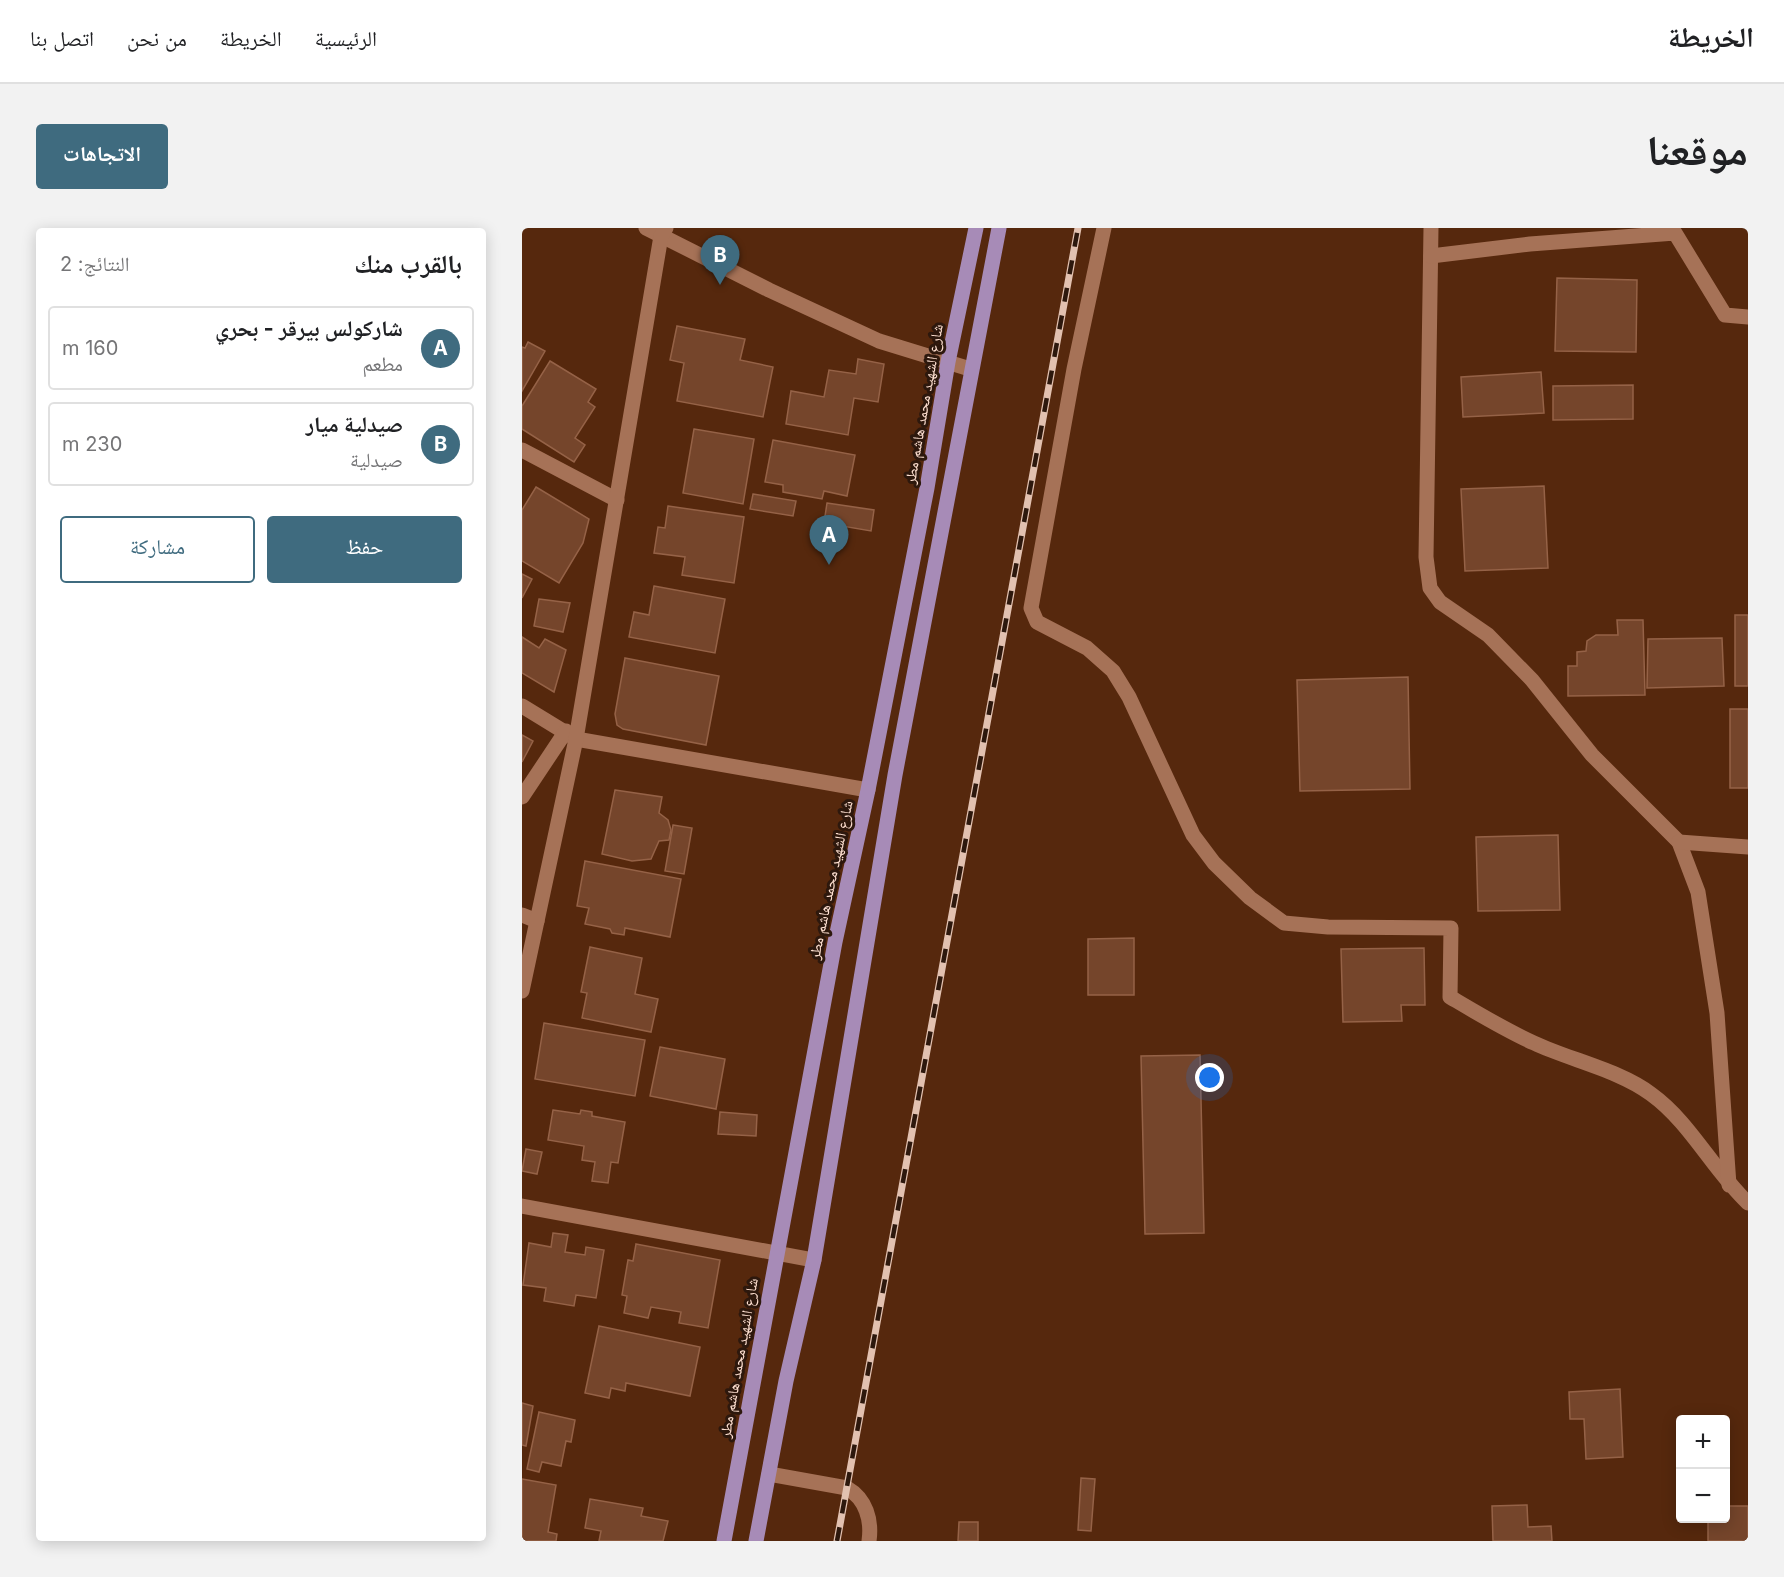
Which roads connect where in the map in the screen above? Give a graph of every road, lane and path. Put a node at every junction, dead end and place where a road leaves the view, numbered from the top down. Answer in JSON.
{"nodes":[{"id":1,"x":646,"y":228,"type":"edge"},
{"id":2,"x":976,"y":228,"type":"edge"},
{"id":3,"x":999,"y":228,"type":"edge"},
{"id":4,"x":1104,"y":228,"type":"edge"},
{"id":5,"x":1431,"y":228,"type":"edge"},
{"id":6,"x":663,"y":232,"type":"edge"},
{"id":7,"x":1431,"y":256,"type":"junction"},
{"id":8,"x":1748,"y":317,"type":"edge"},
{"id":9,"x":948,"y":362,"type":"junction"},
{"id":10,"x":970,"y":369,"type":"junction"},
{"id":11,"x":522,"y":450,"type":"edge"},
{"id":12,"x":617,"y":500,"type":"junction"},
{"id":13,"x":522,"y":706,"type":"edge"},
{"id":14,"x":571,"y":735,"type":"junction"},
{"id":15,"x":868,"y":790,"type":"junction"},
{"id":16,"x":522,"y":797,"type":"edge"},
{"id":17,"x":1679,"y":842,"type":"junction"},
{"id":18,"x":1748,"y":847,"type":"edge"},
{"id":19,"x":522,"y":915,"type":"edge"},
{"id":20,"x":537,"y":921,"type":"junction"},
{"id":21,"x":522,"y":991,"type":"edge"},
{"id":22,"x":1729,"y":1185,"type":"junction"},
{"id":23,"x":1748,"y":1203,"type":"edge"},
{"id":24,"x":522,"y":1206,"type":"edge"},
{"id":25,"x":777,"y":1252,"type":"junction"},
{"id":26,"x":814,"y":1260,"type":"junction"},
{"id":27,"x":770,"y":1474,"type":"junction"},
{"id":28,"x":724,"y":1541,"type":"edge"},
{"id":29,"x":756,"y":1541,"type":"edge"},
{"id":30,"x":869,"y":1541,"type":"edge"}],
"edges":[{"from":1,"to":6,"type":"street"},
{"from":2,"to":9,"type":"main road","name":"شارع الشهيد محمد هاشم مطر"},
{"from":3,"to":10,"type":"main road"},
{"from":4,"to":22,"type":"street"},
{"from":5,"to":7,"type":"street"},
{"from":6,"to":9,"type":"street"},
{"from":6,"to":12,"type":"street"},
{"from":7,"to":8,"type":"street"},
{"from":7,"to":17,"type":"street"},
{"from":9,"to":10,"type":"street"},
{"from":9,"to":15,"type":"main road","name":"شارع الشهيد محمد هاشم مطر"},
{"from":10,"to":26,"type":"main road"},
{"from":11,"to":12,"type":"street"},
{"from":12,"to":14,"type":"street"},
{"from":13,"to":14,"type":"street"},
{"from":14,"to":15,"type":"street"},
{"from":14,"to":16,"type":"street"},
{"from":14,"to":20,"type":"street"},
{"from":15,"to":25,"type":"main road","name":"شارع الشهيد محمد هاشم مطر"},
{"from":17,"to":18,"type":"street"},
{"from":17,"to":22,"type":"street"},
{"from":19,"to":20,"type":"street"},
{"from":20,"to":21,"type":"street"},
{"from":22,"to":23,"type":"street"},
{"from":24,"to":25,"type":"street"},
{"from":25,"to":26,"type":"street"},
{"from":25,"to":28,"type":"main road","name":"شارع الشهيد محمد هاشم مطر"},
{"from":26,"to":27,"type":"main road"},
{"from":27,"to":29,"type":"main road"},
{"from":27,"to":30,"type":"street"}]}
